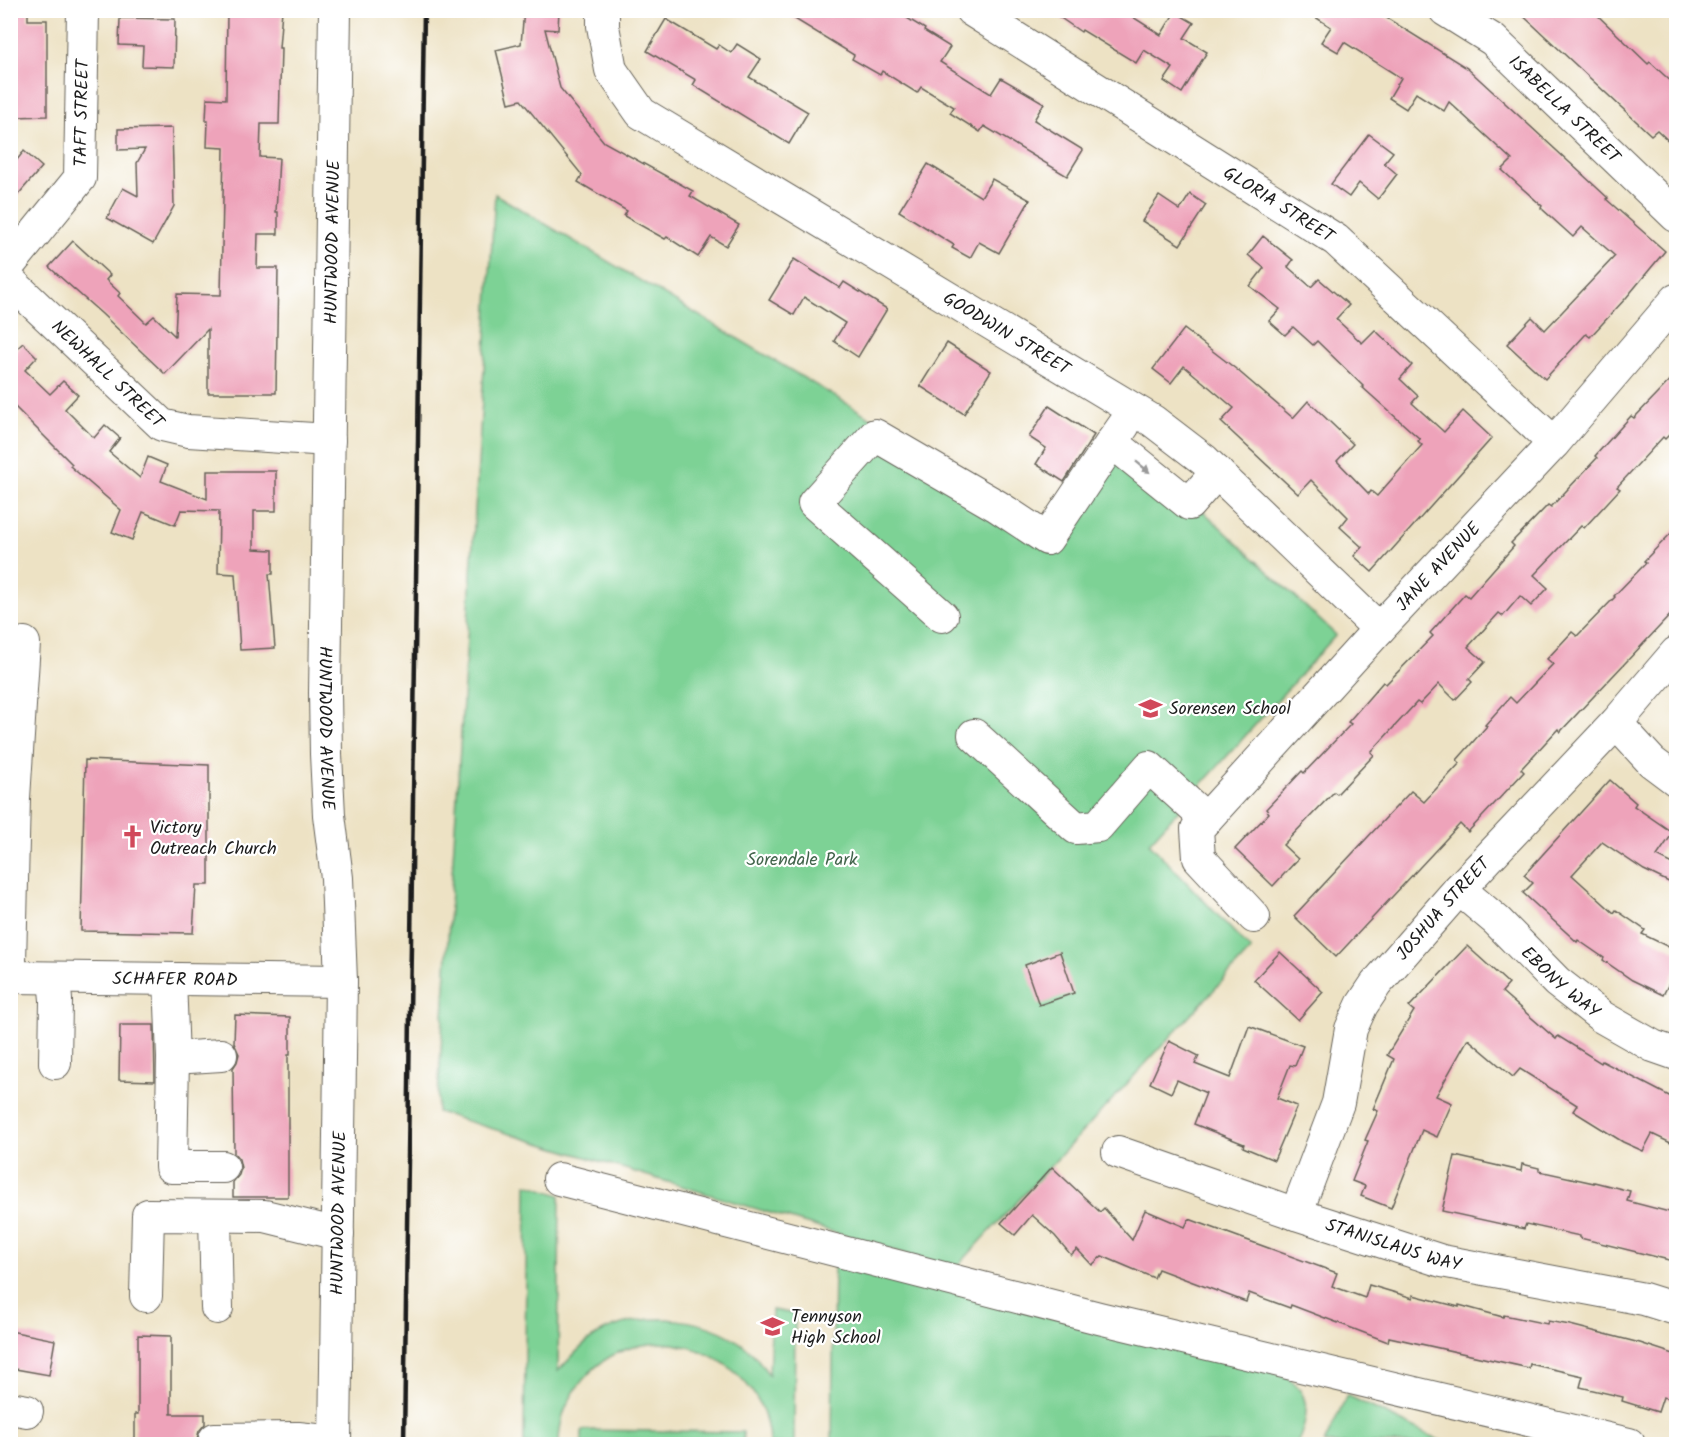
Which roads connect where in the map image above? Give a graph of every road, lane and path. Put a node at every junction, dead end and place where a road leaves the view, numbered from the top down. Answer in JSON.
{"nodes":[{"id":1,"x":83,"y":10,"type":"edge"},
{"id":2,"x":335,"y":10,"type":"edge"},
{"id":3,"x":603,"y":10,"type":"edge"},
{"id":4,"x":971,"y":10,"type":"edge"},
{"id":5,"x":1445,"y":10,"type":"edge"},
{"id":6,"x":1677,"y":216,"type":"edge"},
{"id":7,"x":10,"y":264,"type":"edge"},
{"id":8,"x":10,"y":281,"type":"edge"},
{"id":9,"x":1677,"y":300,"type":"edge"},
{"id":10,"x":1135,"y":409,"type":"junction"},
{"id":11,"x":329,"y":440,"type":"junction"},
{"id":12,"x":1112,"y":442,"type":"junction"},
{"id":13,"x":1554,"y":443,"type":"junction"},
{"id":14,"x":1216,"y":472,"type":"junction"},
{"id":15,"x":942,"y":616,"type":"dead end"},
{"id":16,"x":1379,"y":629,"type":"junction"},
{"id":17,"x":24,"y":643,"type":"dead end"},
{"id":18,"x":1677,"y":653,"type":"edge"},
{"id":19,"x":1616,"y":723,"type":"junction"},
{"id":20,"x":974,"y":735,"type":"dead end"},
{"id":21,"x":1677,"y":780,"type":"edge"},
{"id":22,"x":1201,"y":824,"type":"junction"},
{"id":23,"x":1459,"y":889,"type":"junction"},
{"id":24,"x":1254,"y":917,"type":"dead end"},
{"id":25,"x":10,"y":962,"type":"edge"},
{"id":26,"x":10,"y":977,"type":"edge"},
{"id":27,"x":54,"y":978,"type":"junction"},
{"id":28,"x":170,"y":979,"type":"junction"},
{"id":29,"x":341,"y":981,"type":"junction"},
{"id":30,"x":1677,"y":1054,"type":"edge"},
{"id":31,"x":221,"y":1055,"type":"dead end"},
{"id":32,"x":173,"y":1058,"type":"junction"},
{"id":33,"x":55,"y":1063,"type":"dead end"},
{"id":34,"x":1118,"y":1152,"type":"dead end"},
{"id":35,"x":223,"y":1167,"type":"dead end"},
{"id":36,"x":559,"y":1179,"type":"dead end"},
{"id":37,"x":1296,"y":1214,"type":"junction"},
{"id":38,"x":215,"y":1216,"type":"junction"},
{"id":39,"x":338,"y":1234,"type":"junction"},
{"id":40,"x":146,"y":1296,"type":"dead end"},
{"id":41,"x":217,"y":1308,"type":"dead end"},
{"id":42,"x":1677,"y":1309,"type":"edge"},
{"id":43,"x":215,"y":1439,"type":"dead end"},
{"id":44,"x":335,"y":1443,"type":"edge"},
{"id":45,"x":1629,"y":1444,"type":"edge"}],
"edges":[{"from":1,"to":7,"type":"street","name":"TAFT STREET"},
{"from":2,"to":11,"type":"street","name":"HUNTWOOD AVENUE"},
{"from":3,"to":10,"type":"street","name":"GOODWIN STREET"},
{"from":4,"to":13,"type":"street","name":"GLORIA STREET"},
{"from":5,"to":6,"type":"street","name":"ISABELLA STREET"},
{"from":8,"to":11,"type":"street","name":"NEWHALL STREET"},
{"from":9,"to":13,"type":"street","name":"JANE AVENUE"},
{"from":10,"to":12,"type":"street"},
{"from":10,"to":14,"type":"street","name":"GOODWIN STREET"},
{"from":11,"to":29,"type":"street","name":"HUNTWOOD AVENUE"},
{"from":12,"to":14,"type":"street","one_way":true},
{"from":12,"to":15,"type":"street"},
{"from":13,"to":16,"type":"street","name":"JANE AVENUE"},
{"from":14,"to":16,"type":"street","name":"GOODWIN STREET"},
{"from":16,"to":22,"type":"street","name":"JANE AVENUE"},
{"from":17,"to":25,"type":"street"},
{"from":18,"to":19,"type":"street","name":"JOSHUA STREET"},
{"from":19,"to":21,"type":"street"},
{"from":19,"to":23,"type":"street","name":"JOSHUA STREET"},
{"from":20,"to":22,"type":"street"},
{"from":22,"to":24,"type":"street"},
{"from":23,"to":30,"type":"street","name":"EBONY WAY"},
{"from":23,"to":37,"type":"street","name":"JOSHUA STREET"},
{"from":26,"to":27,"type":"street","name":"SCHAFER ROAD"},
{"from":27,"to":28,"type":"street","name":"SCHAFER ROAD"},
{"from":27,"to":33,"type":"street"},
{"from":28,"to":29,"type":"street","name":"SCHAFER ROAD"},
{"from":28,"to":32,"type":"street"},
{"from":29,"to":39,"type":"street","name":"HUNTWOOD AVENUE"},
{"from":31,"to":32,"type":"street"},
{"from":32,"to":35,"type":"street"},
{"from":34,"to":37,"type":"street","name":"STANISLAUS WAY"},
{"from":36,"to":45,"type":"street"},
{"from":37,"to":42,"type":"street","name":"STANISLAUS WAY"},
{"from":38,"to":39,"type":"street"},
{"from":38,"to":40,"type":"street"},
{"from":38,"to":41,"type":"street"},
{"from":39,"to":44,"type":"street","name":"HUNTWOOD AVENUE"},
{"from":43,"to":44,"type":"street"}]}
